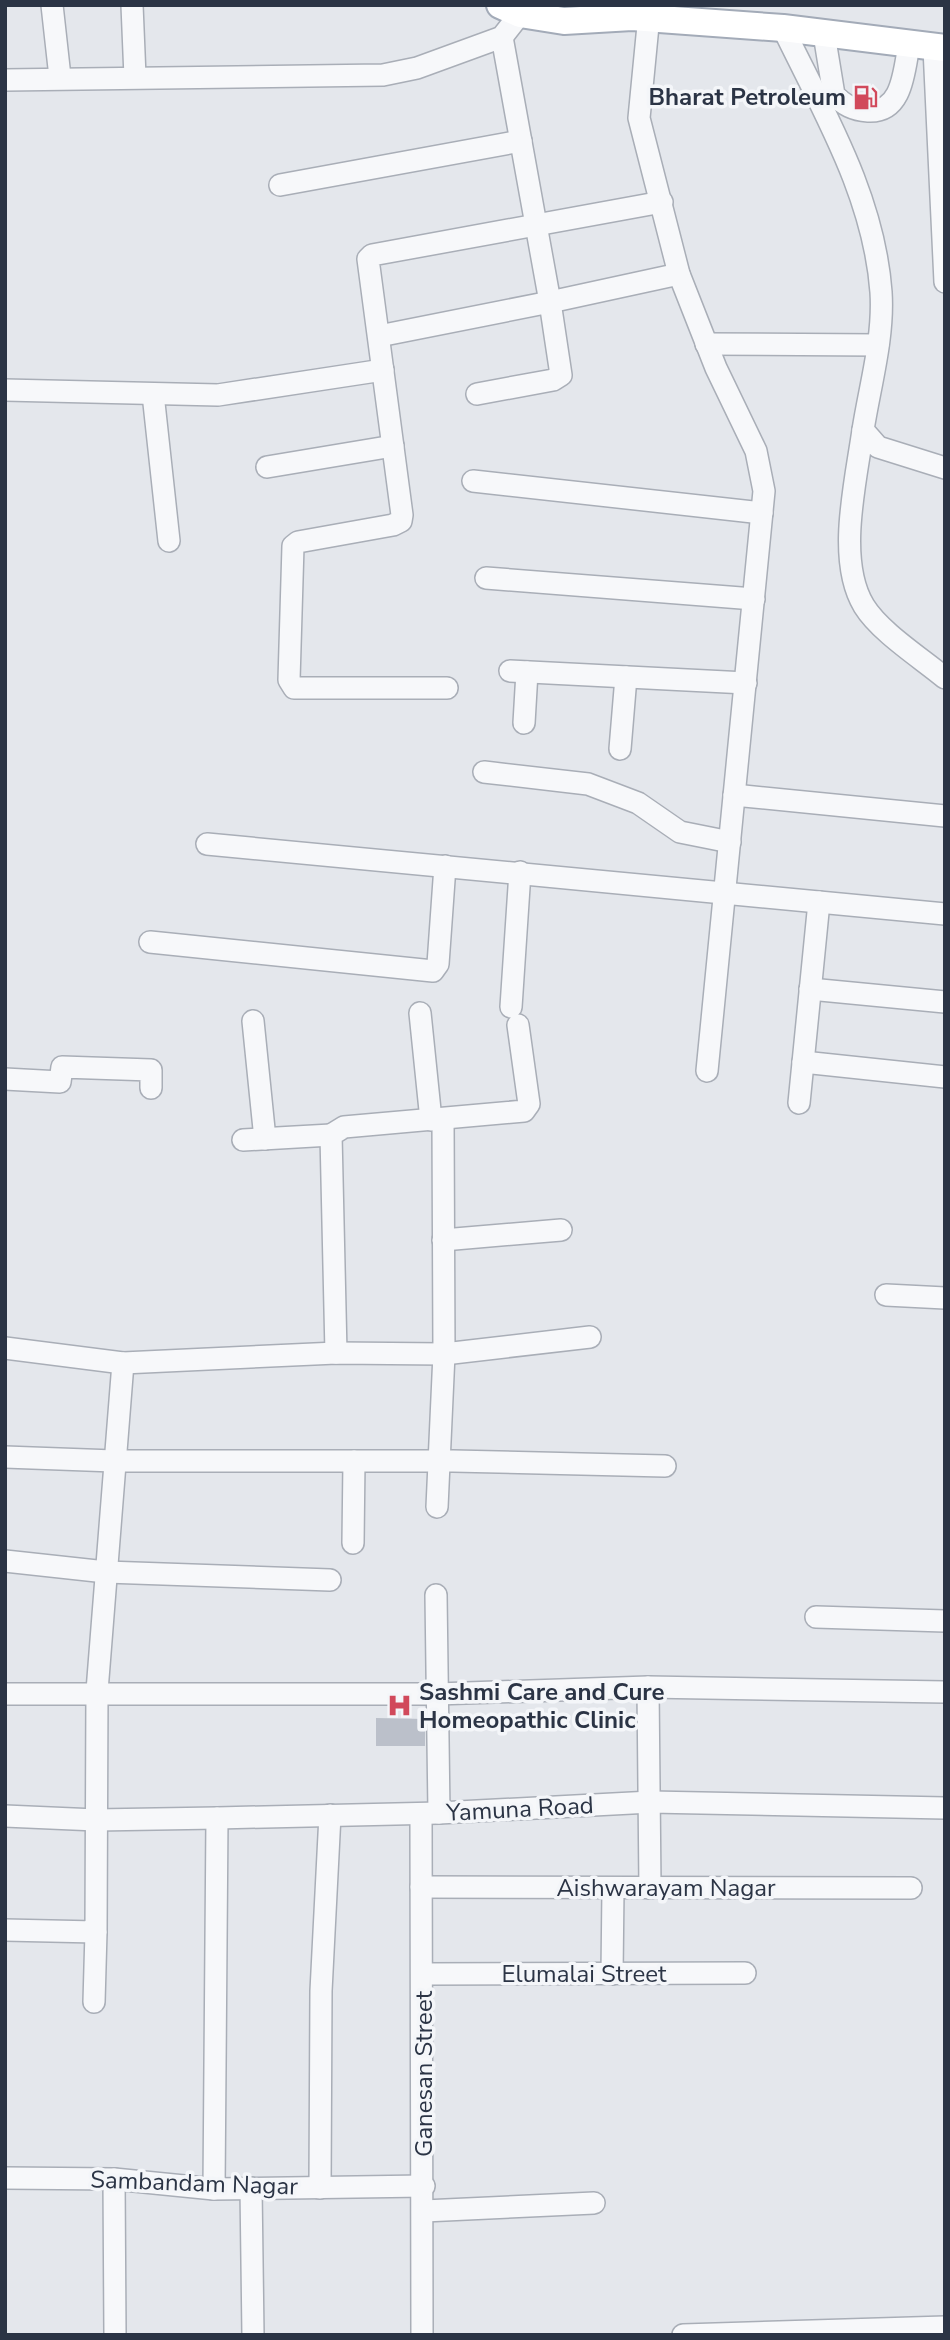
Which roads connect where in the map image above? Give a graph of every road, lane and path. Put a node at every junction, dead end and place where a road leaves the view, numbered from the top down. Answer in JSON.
{"nodes":[{"id":1,"x":52,"y":5,"type":"edge"},
{"id":2,"x":132,"y":5,"type":"edge"},
{"id":3,"x":510,"y":10,"type":"edge"},
{"id":4,"x":650,"y":12,"type":"edge"},
{"id":5,"x":783,"y":28,"type":"junction"},
{"id":6,"x":824,"y":34,"type":"junction"},
{"id":7,"x":502,"y":37,"type":"junction"},
{"id":8,"x":929,"y":47,"type":"edge"},
{"id":9,"x":60,"y":77,"type":"junction"},
{"id":10,"x":135,"y":77,"type":"junction"},
{"id":11,"x":5,"y":80,"type":"edge"},
{"id":12,"x":521,"y":141,"type":"junction"},
{"id":13,"x":280,"y":185,"type":"dead end"},
{"id":14,"x":662,"y":202,"type":"junction"},
{"id":15,"x":536,"y":223,"type":"junction"},
{"id":16,"x":679,"y":274,"type":"junction"},
{"id":17,"x":945,"y":282,"type":"edge"},
{"id":18,"x":550,"y":302,"type":"junction"},
{"id":19,"x":379,"y":336,"type":"junction"},
{"id":20,"x":706,"y":344,"type":"junction"},
{"id":21,"x":878,"y":345,"type":"junction"},
{"id":22,"x":383,"y":370,"type":"junction"},
{"id":23,"x":5,"y":390,"type":"edge"},
{"id":24,"x":153,"y":394,"type":"junction"},
{"id":25,"x":477,"y":394,"type":"dead end"},
{"id":26,"x":863,"y":430,"type":"junction"},
{"id":27,"x":393,"y":446,"type":"junction"},
{"id":28,"x":267,"y":467,"type":"dead end"},
{"id":29,"x":945,"y":468,"type":"edge"},
{"id":30,"x":473,"y":481,"type":"dead end"},
{"id":31,"x":762,"y":513,"type":"junction"},
{"id":32,"x":169,"y":541,"type":"dead end"},
{"id":33,"x":486,"y":578,"type":"dead end"},
{"id":34,"x":754,"y":599,"type":"junction"},
{"id":35,"x":626,"y":677,"type":"junction"},
{"id":36,"x":945,"y":678,"type":"edge"},
{"id":37,"x":746,"y":683,"type":"junction"},
{"id":38,"x":447,"y":688,"type":"dead end"},
{"id":39,"x":524,"y":723,"type":"dead end"},
{"id":40,"x":620,"y":748,"type":"dead end"},
{"id":41,"x":484,"y":772,"type":"dead end"},
{"id":42,"x":734,"y":795,"type":"junction"},
{"id":43,"x":945,"y":816,"type":"edge"},
{"id":44,"x":730,"y":842,"type":"junction"},
{"id":45,"x":207,"y":844,"type":"dead end"},
{"id":46,"x":445,"y":866,"type":"junction"},
{"id":47,"x":520,"y":872,"type":"junction"},
{"id":48,"x":725,"y":892,"type":"junction"},
{"id":49,"x":819,"y":902,"type":"junction"},
{"id":50,"x":945,"y":914,"type":"edge"},
{"id":51,"x":150,"y":942,"type":"dead end"},
{"id":52,"x":810,"y":989,"type":"junction"},
{"id":53,"x":945,"y":1002,"type":"edge"},
{"id":54,"x":420,"y":1013,"type":"dead end"},
{"id":55,"x":253,"y":1021,"type":"dead end"},
{"id":56,"x":803,"y":1062,"type":"junction"},
{"id":57,"x":707,"y":1070,"type":"dead end"},
{"id":58,"x":945,"y":1077,"type":"edge"},
{"id":59,"x":5,"y":1079,"type":"edge"},
{"id":60,"x":151,"y":1088,"type":"dead end"},
{"id":61,"x":799,"y":1102,"type":"dead end"},
{"id":62,"x":437,"y":1120,"type":"junction"},
{"id":63,"x":331,"y":1135,"type":"junction"},
{"id":64,"x":265,"y":1139,"type":"junction"},
{"id":65,"x":243,"y":1140,"type":"dead end"},
{"id":66,"x":561,"y":1230,"type":"dead end"},
{"id":67,"x":443,"y":1240,"type":"junction"},
{"id":68,"x":886,"y":1295,"type":"dead end"},
{"id":69,"x":945,"y":1298,"type":"edge"},
{"id":70,"x":590,"y":1337,"type":"dead end"},
{"id":71,"x":5,"y":1348,"type":"edge"},
{"id":72,"x":336,"y":1353,"type":"junction"},
{"id":73,"x":444,"y":1354,"type":"junction"},
{"id":74,"x":123,"y":1363,"type":"junction"},
{"id":75,"x":5,"y":1458,"type":"edge"},
{"id":76,"x":114,"y":1461,"type":"junction"},
{"id":77,"x":354,"y":1461,"type":"junction"},
{"id":78,"x":439,"y":1461,"type":"junction"},
{"id":79,"x":665,"y":1466,"type":"dead end"},
{"id":80,"x":437,"y":1507,"type":"dead end"},
{"id":81,"x":353,"y":1543,"type":"dead end"},
{"id":82,"x":5,"y":1561,"type":"edge"},
{"id":83,"x":106,"y":1572,"type":"junction"},
{"id":84,"x":330,"y":1580,"type":"dead end"},
{"id":85,"x":436,"y":1595,"type":"dead end"},
{"id":86,"x":816,"y":1617,"type":"dead end"},
{"id":87,"x":945,"y":1621,"type":"edge"},
{"id":88,"x":648,"y":1687,"type":"junction"},
{"id":89,"x":97,"y":1691,"type":"junction"},
{"id":90,"x":945,"y":1692,"type":"edge"},
{"id":91,"x":5,"y":1694,"type":"edge"},
{"id":92,"x":437,"y":1694,"type":"junction"},
{"id":93,"x":651,"y":1802,"type":"junction"},
{"id":94,"x":945,"y":1808,"type":"edge"},
{"id":95,"x":430,"y":1814,"type":"junction"},
{"id":96,"x":330,"y":1815,"type":"junction"},
{"id":97,"x":5,"y":1816,"type":"edge"},
{"id":98,"x":218,"y":1818,"type":"junction"},
{"id":99,"x":96,"y":1820,"type":"junction"},
{"id":100,"x":422,"y":1887,"type":"junction"},
{"id":101,"x":650,"y":1888,"type":"junction"},
{"id":102,"x":911,"y":1888,"type":"dead end"},
{"id":103,"x":613,"y":1889,"type":"junction"},
{"id":104,"x":5,"y":1930,"type":"edge"},
{"id":105,"x":96,"y":1932,"type":"junction"},
{"id":106,"x":745,"y":1973,"type":"dead end"},
{"id":107,"x":423,"y":1974,"type":"junction"},
{"id":108,"x":612,"y":1974,"type":"junction"},
{"id":109,"x":94,"y":2002,"type":"dead end"},
{"id":110,"x":5,"y":2178,"type":"edge"},
{"id":111,"x":114,"y":2179,"type":"junction"},
{"id":112,"x":424,"y":2186,"type":"junction"},
{"id":113,"x":251,"y":2188,"type":"junction"},
{"id":114,"x":320,"y":2188,"type":"junction"},
{"id":115,"x":214,"y":2189,"type":"junction"},
{"id":116,"x":594,"y":2203,"type":"dead end"},
{"id":117,"x":424,"y":2211,"type":"junction"},
{"id":118,"x":941,"y":2330,"type":"edge"},
{"id":119,"x":841,"y":2332,"type":"edge"},
{"id":120,"x":734,"y":2334,"type":"edge"},
{"id":121,"x":115,"y":2335,"type":"edge"},
{"id":122,"x":253,"y":2335,"type":"edge"},
{"id":123,"x":422,"y":2335,"type":"edge"},
{"id":124,"x":683,"y":2335,"type":"edge"}],
"edges":[{"from":1,"to":9,"type":"street"},
{"from":2,"to":10,"type":"street"},
{"from":3,"to":4,"type":"main road"},
{"from":3,"to":7,"type":"street"},
{"from":4,"to":5,"type":"main road"},
{"from":4,"to":14,"type":"street"},
{"from":5,"to":6,"type":"main road"},
{"from":5,"to":21,"type":"street"},
{"from":6,"to":8,"type":"main road"},
{"from":6,"to":8,"type":"street"},
{"from":7,"to":10,"type":"street"},
{"from":7,"to":12,"type":"street"},
{"from":8,"to":17,"type":"street"},
{"from":9,"to":10,"type":"street"},
{"from":9,"to":11,"type":"street"},
{"from":12,"to":13,"type":"street"},
{"from":12,"to":15,"type":"street"},
{"from":14,"to":15,"type":"street"},
{"from":14,"to":16,"type":"street"},
{"from":15,"to":18,"type":"street"},
{"from":15,"to":19,"type":"street"},
{"from":16,"to":18,"type":"street"},
{"from":16,"to":20,"type":"street"},
{"from":18,"to":19,"type":"street"},
{"from":18,"to":25,"type":"street"},
{"from":19,"to":22,"type":"street"},
{"from":20,"to":21,"type":"street"},
{"from":20,"to":31,"type":"street"},
{"from":21,"to":26,"type":"street"},
{"from":22,"to":24,"type":"street"},
{"from":22,"to":27,"type":"street"},
{"from":23,"to":24,"type":"street"},
{"from":24,"to":32,"type":"street"},
{"from":26,"to":29,"type":"street"},
{"from":26,"to":36,"type":"street"},
{"from":27,"to":28,"type":"street"},
{"from":27,"to":38,"type":"street"},
{"from":30,"to":31,"type":"street"},
{"from":31,"to":34,"type":"street"},
{"from":33,"to":34,"type":"street"},
{"from":34,"to":37,"type":"street"},
{"from":35,"to":37,"type":"street"},
{"from":35,"to":39,"type":"street"},
{"from":35,"to":40,"type":"street"},
{"from":37,"to":42,"type":"street"},
{"from":41,"to":44,"type":"street"},
{"from":42,"to":43,"type":"street"},
{"from":42,"to":44,"type":"street"},
{"from":44,"to":48,"type":"street"},
{"from":45,"to":46,"type":"street"},
{"from":46,"to":47,"type":"street"},
{"from":46,"to":51,"type":"street"},
{"from":47,"to":48,"type":"street"},
{"from":47,"to":62,"type":"street"},
{"from":48,"to":49,"type":"street"},
{"from":48,"to":57,"type":"street"},
{"from":49,"to":50,"type":"street"},
{"from":49,"to":52,"type":"street"},
{"from":52,"to":53,"type":"street"},
{"from":52,"to":56,"type":"street"},
{"from":54,"to":62,"type":"street"},
{"from":55,"to":64,"type":"street"},
{"from":56,"to":58,"type":"street"},
{"from":56,"to":61,"type":"street"},
{"from":59,"to":60,"type":"street"},
{"from":62,"to":63,"type":"street"},
{"from":62,"to":67,"type":"street"},
{"from":63,"to":64,"type":"street"},
{"from":63,"to":72,"type":"street"},
{"from":64,"to":65,"type":"street"},
{"from":66,"to":67,"type":"street"},
{"from":67,"to":73,"type":"street"},
{"from":68,"to":69,"type":"street"},
{"from":70,"to":73,"type":"street"},
{"from":71,"to":74,"type":"street"},
{"from":72,"to":73,"type":"street"},
{"from":72,"to":74,"type":"street"},
{"from":73,"to":78,"type":"street"},
{"from":74,"to":76,"type":"street"},
{"from":75,"to":76,"type":"street"},
{"from":76,"to":77,"type":"street"},
{"from":76,"to":83,"type":"street"},
{"from":77,"to":78,"type":"street"},
{"from":77,"to":81,"type":"street"},
{"from":78,"to":79,"type":"street"},
{"from":78,"to":80,"type":"street"},
{"from":82,"to":83,"type":"street"},
{"from":83,"to":84,"type":"street"},
{"from":83,"to":89,"type":"street"},
{"from":85,"to":92,"type":"street","name":"Ganesan Street"},
{"from":86,"to":87,"type":"street"},
{"from":88,"to":90,"type":"street"},
{"from":88,"to":92,"type":"street"},
{"from":88,"to":93,"type":"street"},
{"from":89,"to":91,"type":"street"},
{"from":89,"to":92,"type":"street"},
{"from":89,"to":99,"type":"street"},
{"from":92,"to":95,"type":"street","name":"Ganesan Street"},
{"from":93,"to":94,"type":"street","name":"Yamuna Road"},
{"from":93,"to":95,"type":"street","name":"Yamuna Road"},
{"from":93,"to":101,"type":"street"},
{"from":95,"to":96,"type":"street","name":"Yamuna Road"},
{"from":95,"to":100,"type":"street","name":"Ganesan Street"},
{"from":96,"to":98,"type":"street","name":"Yamuna Road"},
{"from":96,"to":114,"type":"street"},
{"from":97,"to":99,"type":"street","name":"Yamuna Road"},
{"from":98,"to":99,"type":"street","name":"Yamuna Road"},
{"from":98,"to":115,"type":"street"},
{"from":99,"to":105,"type":"street"},
{"from":100,"to":103,"type":"street","name":"Aishwarayam Nagar"},
{"from":100,"to":107,"type":"street","name":"Ganesan Street"},
{"from":101,"to":102,"type":"street","name":"Aishwarayam Nagar"},
{"from":101,"to":103,"type":"street","name":"Aishwarayam Nagar"},
{"from":103,"to":108,"type":"street"},
{"from":104,"to":105,"type":"street"},
{"from":105,"to":109,"type":"street"},
{"from":106,"to":108,"type":"street","name":"Elumalai Street"},
{"from":107,"to":108,"type":"street","name":"Elumalai Street"},
{"from":107,"to":112,"type":"street","name":"Ganesan Street"},
{"from":110,"to":111,"type":"street","name":"Sambandam Nagar"},
{"from":111,"to":115,"type":"street","name":"Sambandam Nagar"},
{"from":111,"to":121,"type":"street"},
{"from":112,"to":114,"type":"street","name":"Sambandam Nagar"},
{"from":112,"to":117,"type":"street","name":"Ganesan Street"},
{"from":113,"to":114,"type":"street","name":"Sambandam Nagar"},
{"from":113,"to":115,"type":"street","name":"Sambandam Nagar"},
{"from":113,"to":122,"type":"street"},
{"from":116,"to":117,"type":"street"},
{"from":117,"to":123,"type":"street","name":"Ganesan Street"},
{"from":118,"to":119,"type":"street"},
{"from":119,"to":120,"type":"street"},
{"from":120,"to":124,"type":"street"}]}
